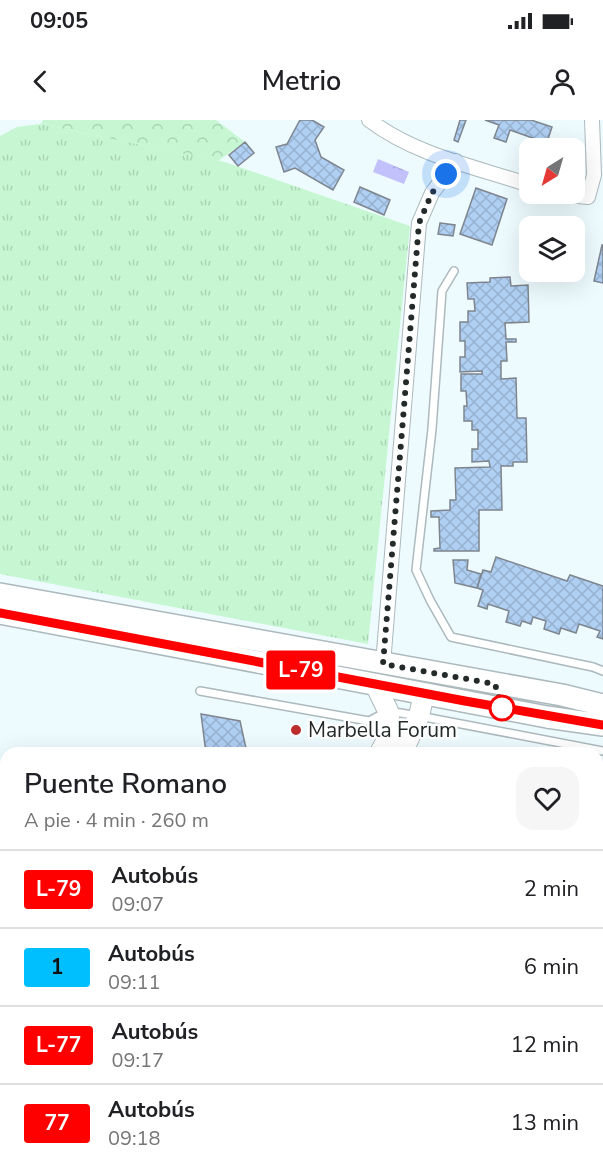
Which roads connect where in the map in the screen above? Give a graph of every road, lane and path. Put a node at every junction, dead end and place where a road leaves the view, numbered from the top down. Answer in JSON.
{"nodes":[{"id":1,"x":369,"y":120,"type":"edge"},
{"id":2,"x":592,"y":120,"type":"edge"},
{"id":3,"x":456,"y":161,"type":"junction"},
{"id":4,"x":519,"y":181,"type":"edge"},
{"id":5,"x":585,"y":196,"type":"edge"},
{"id":6,"x":454,"y":271,"type":"dead end"},
{"id":7,"x":0,"y":594,"type":"edge"},
{"id":8,"x":0,"y":613,"type":"edge"},
{"id":9,"x":603,"y":671,"type":"edge"},
{"id":10,"x":379,"y":674,"type":"junction"},
{"id":11,"x":200,"y":691,"type":"dead end"},
{"id":12,"x":424,"y":693,"type":"junction"},
{"id":13,"x":603,"y":705,"type":"edge"},
{"id":14,"x":388,"y":711,"type":"junction"},
{"id":15,"x":419,"y":716,"type":"junction"},
{"id":16,"x":603,"y":725,"type":"edge"},
{"id":17,"x":383,"y":747,"type":"edge"},
{"id":18,"x":405,"y":747,"type":"edge"},
{"id":19,"x":582,"y":747,"type":"edge"}],
"edges":[{"from":1,"to":3,"type":"street"},
{"from":2,"to":5,"type":"street"},
{"from":3,"to":4,"type":"street"},
{"from":3,"to":10,"type":"street"},
{"from":6,"to":9,"type":"lane"},
{"from":7,"to":10,"type":"main road"},
{"from":8,"to":10,"type":"main road"},
{"from":10,"to":12,"type":"main road"},
{"from":10,"to":13,"type":"main road"},
{"from":10,"to":14,"type":"street"},
{"from":11,"to":14,"type":"lane"},
{"from":12,"to":15,"type":"street"},
{"from":12,"to":16,"type":"main road"},
{"from":14,"to":15,"type":"lane"},
{"from":14,"to":17,"type":"street"},
{"from":15,"to":18,"type":"street"},
{"from":15,"to":19,"type":"lane"}]}
